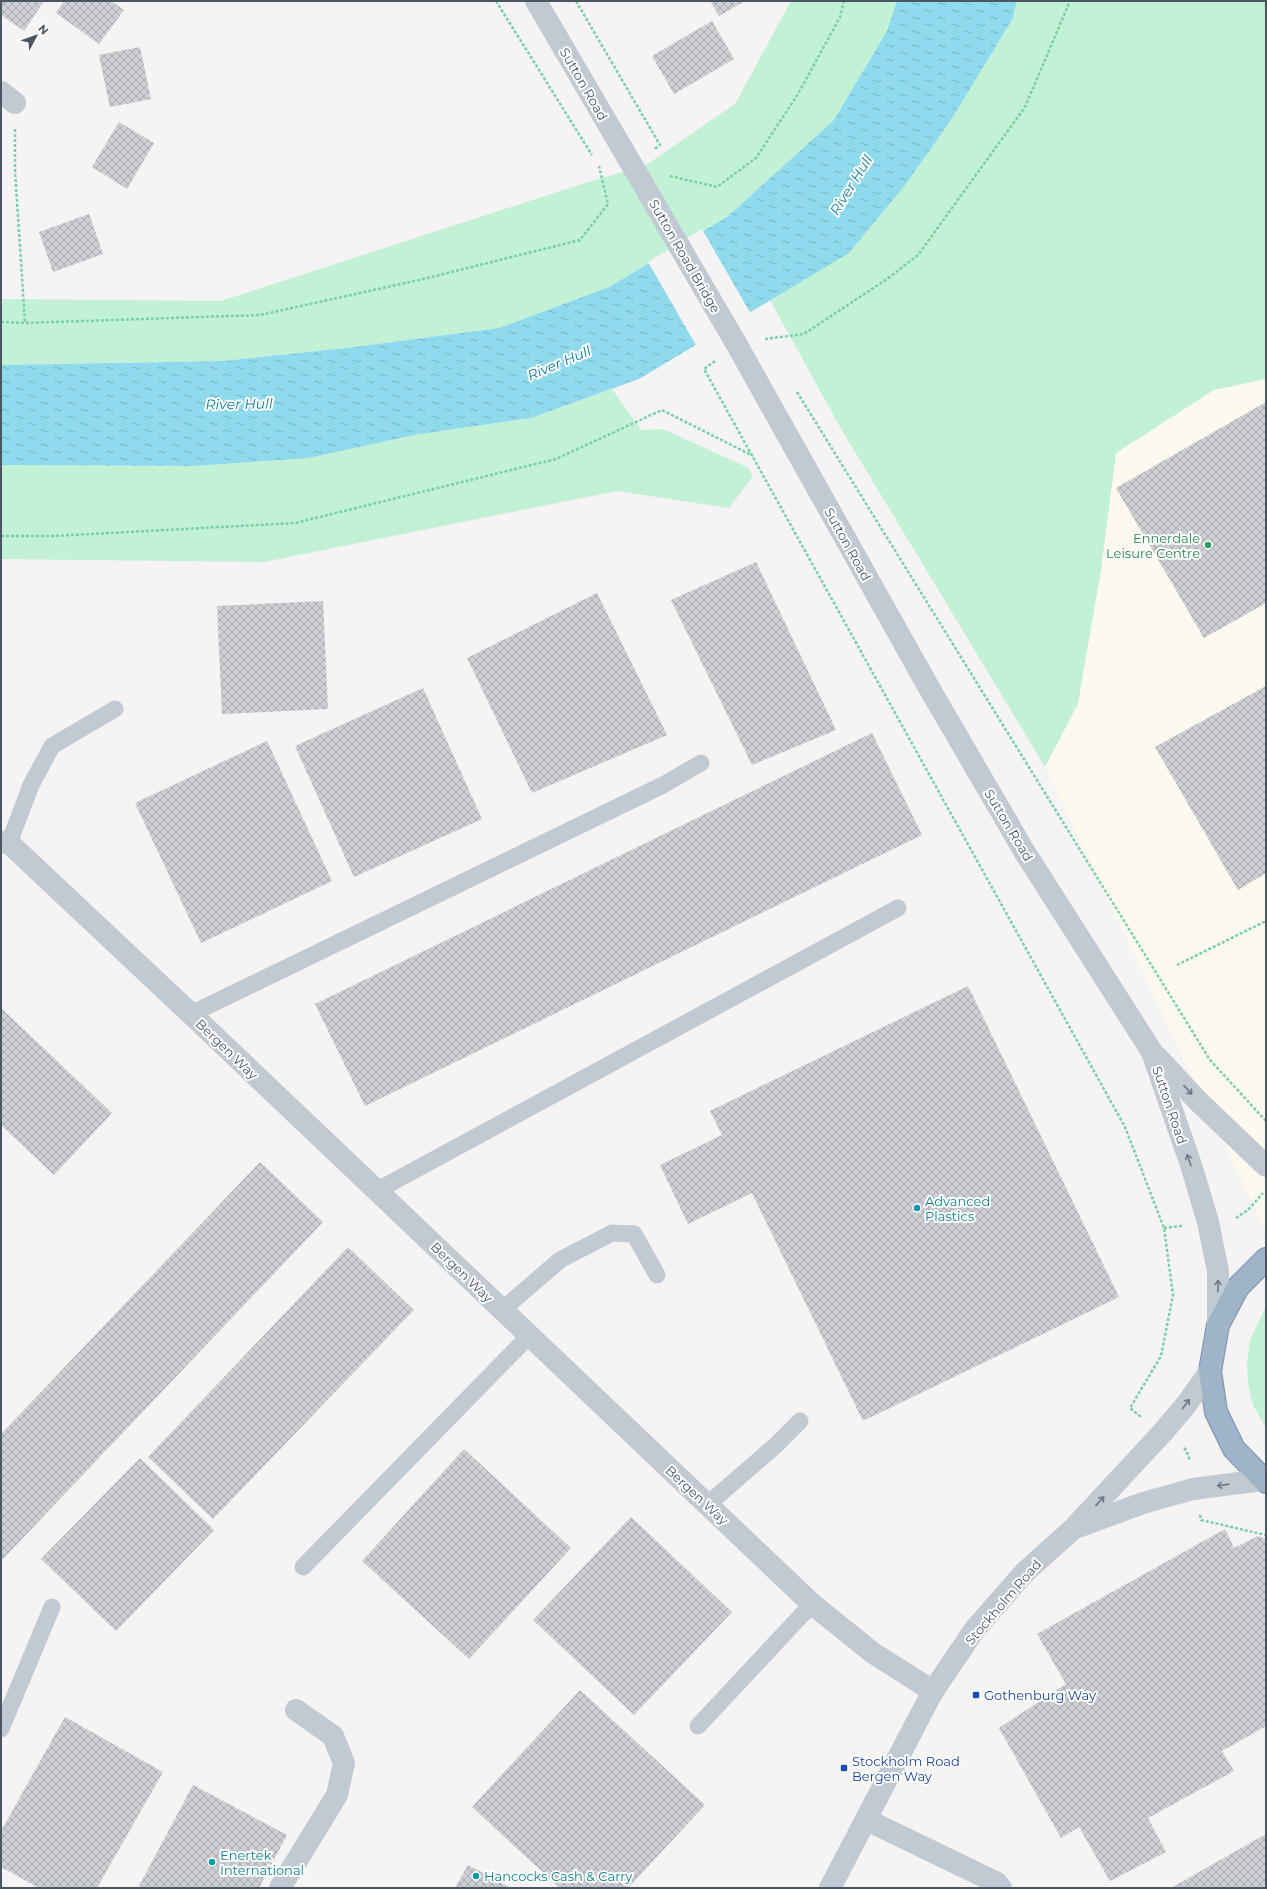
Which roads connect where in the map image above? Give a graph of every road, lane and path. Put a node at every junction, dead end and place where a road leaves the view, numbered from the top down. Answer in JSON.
{"nodes":[{"id":1,"x":536,"y":1,"type":"edge"},
{"id":2,"x":576,"y":1,"type":"edge"},
{"id":3,"x":844,"y":1,"type":"edge"},
{"id":4,"x":1070,"y":1,"type":"edge"},
{"id":5,"x":8,"y":98,"type":"edge"},
{"id":6,"x":599,"y":166,"type":"dead end"},
{"id":7,"x":632,"y":167,"type":"junction"},
{"id":8,"x":1,"y":322,"type":"edge"},
{"id":9,"x":25,"y":323,"type":"junction"},
{"id":10,"x":765,"y":340,"type":"junction"},
{"id":11,"x":737,"y":345,"type":"junction"},
{"id":12,"x":769,"y":346,"type":"dead end"},
{"id":13,"x":794,"y":387,"type":"dead end"},
{"id":14,"x":753,"y":456,"type":"junction"},
{"id":15,"x":1,"y":536,"type":"edge"},
{"id":16,"x":115,"y":709,"type":"dead end"},
{"id":17,"x":701,"y":763,"type":"dead end"},
{"id":18,"x":5,"y":842,"type":"edge"},
{"id":19,"x":898,"y":908,"type":"dead end"},
{"id":20,"x":1266,"y":921,"type":"edge"},
{"id":21,"x":1177,"y":966,"type":"dead end"},
{"id":22,"x":191,"y":1014,"type":"junction"},
{"id":23,"x":1152,"y":1052,"type":"junction"},
{"id":24,"x":1266,"y":1121,"type":"edge"},
{"id":25,"x":1266,"y":1166,"type":"edge"},
{"id":26,"x":376,"y":1191,"type":"junction"},
{"id":27,"x":1266,"y":1259,"type":"edge"},
{"id":28,"x":657,"y":1275,"type":"dead end"},
{"id":29,"x":502,"y":1310,"type":"junction"},
{"id":30,"x":1218,"y":1325,"type":"junction"},
{"id":31,"x":528,"y":1336,"type":"junction"},
{"id":32,"x":1210,"y":1371,"type":"junction"},
{"id":33,"x":800,"y":1421,"type":"dead end"},
{"id":34,"x":1163,"y":1432,"type":"junction"},
{"id":35,"x":1264,"y":1481,"type":"edge"},
{"id":36,"x":1193,"y":1490,"type":"junction"},
{"id":37,"x":707,"y":1505,"type":"junction"},
{"id":38,"x":1073,"y":1529,"type":"junction"},
{"id":39,"x":1266,"y":1535,"type":"edge"},
{"id":40,"x":303,"y":1567,"type":"dead end"},
{"id":41,"x":812,"y":1604,"type":"junction"},
{"id":42,"x":52,"y":1607,"type":"dead end"},
{"id":43,"x":933,"y":1691,"type":"junction"},
{"id":44,"x":296,"y":1710,"type":"dead end"},
{"id":45,"x":698,"y":1726,"type":"dead end"},
{"id":46,"x":1,"y":1729,"type":"edge"},
{"id":47,"x":867,"y":1820,"type":"junction"},
{"id":48,"x":280,"y":1888,"type":"edge"},
{"id":49,"x":830,"y":1888,"type":"edge"},
{"id":50,"x":1001,"y":1888,"type":"edge"}],
"edges":[{"from":1,"to":7,"type":"street","name":"Sutton Road"},
{"from":2,"to":7,"type":"path"},
{"from":3,"to":7,"type":"path"},
{"from":4,"to":10,"type":"path"},
{"from":5,"to":9,"type":"path"},
{"from":6,"to":9,"type":"path"},
{"from":7,"to":11,"type":"street","name":"Sutton Road Bridge"},
{"from":8,"to":9,"type":"path"},
{"from":10,"to":11,"type":"path"},
{"from":10,"to":12,"type":"path"},
{"from":11,"to":14,"type":"path"},
{"from":11,"to":23,"type":"street","name":"Sutton Road"},
{"from":13,"to":24,"type":"path"},
{"from":14,"to":15,"type":"path"},
{"from":14,"to":34,"type":"path"},
{"from":16,"to":18,"type":"lane"},
{"from":17,"to":22,"type":"lane"},
{"from":18,"to":22,"type":"street","name":"Bergen Way"},
{"from":19,"to":26,"type":"lane"},
{"from":20,"to":21,"type":"path"},
{"from":22,"to":26,"type":"street","name":"Bergen Way"},
{"from":23,"to":25,"type":"street","one_way":true},
{"from":30,"to":23,"type":"street","name":"Sutton Road","one_way":true},
{"from":26,"to":29,"type":"street","name":"Bergen Way"},
{"from":27,"to":30,"type":"highway"},
{"from":28,"to":29,"type":"lane"},
{"from":29,"to":31,"type":"street","name":"Bergen Way"},
{"from":30,"to":32,"type":"highway"},
{"from":31,"to":37,"type":"street","name":"Bergen Way"},
{"from":31,"to":40,"type":"lane"},
{"from":34,"to":32,"type":"street","name":"Stockholm Road","one_way":true},
{"from":32,"to":35,"type":"highway"},
{"from":33,"to":37,"type":"lane"},
{"from":34,"to":36,"type":"path"},
{"from":38,"to":34,"type":"street","name":"Stockholm Road","one_way":true},
{"from":35,"to":36,"type":"street","one_way":true},
{"from":36,"to":38,"type":"street"},
{"from":36,"to":39,"type":"path"},
{"from":37,"to":41,"type":"street","name":"Bergen Way"},
{"from":38,"to":43,"type":"street","name":"Stockholm Road"},
{"from":41,"to":43,"type":"street","name":"Bergen Way"},
{"from":41,"to":45,"type":"lane"},
{"from":42,"to":46,"type":"lane"},
{"from":43,"to":47,"type":"street","name":"Stockholm Road"},
{"from":44,"to":48,"type":"street"},
{"from":47,"to":49,"type":"street","name":"Stockholm Road"},
{"from":47,"to":50,"type":"street"}]}
